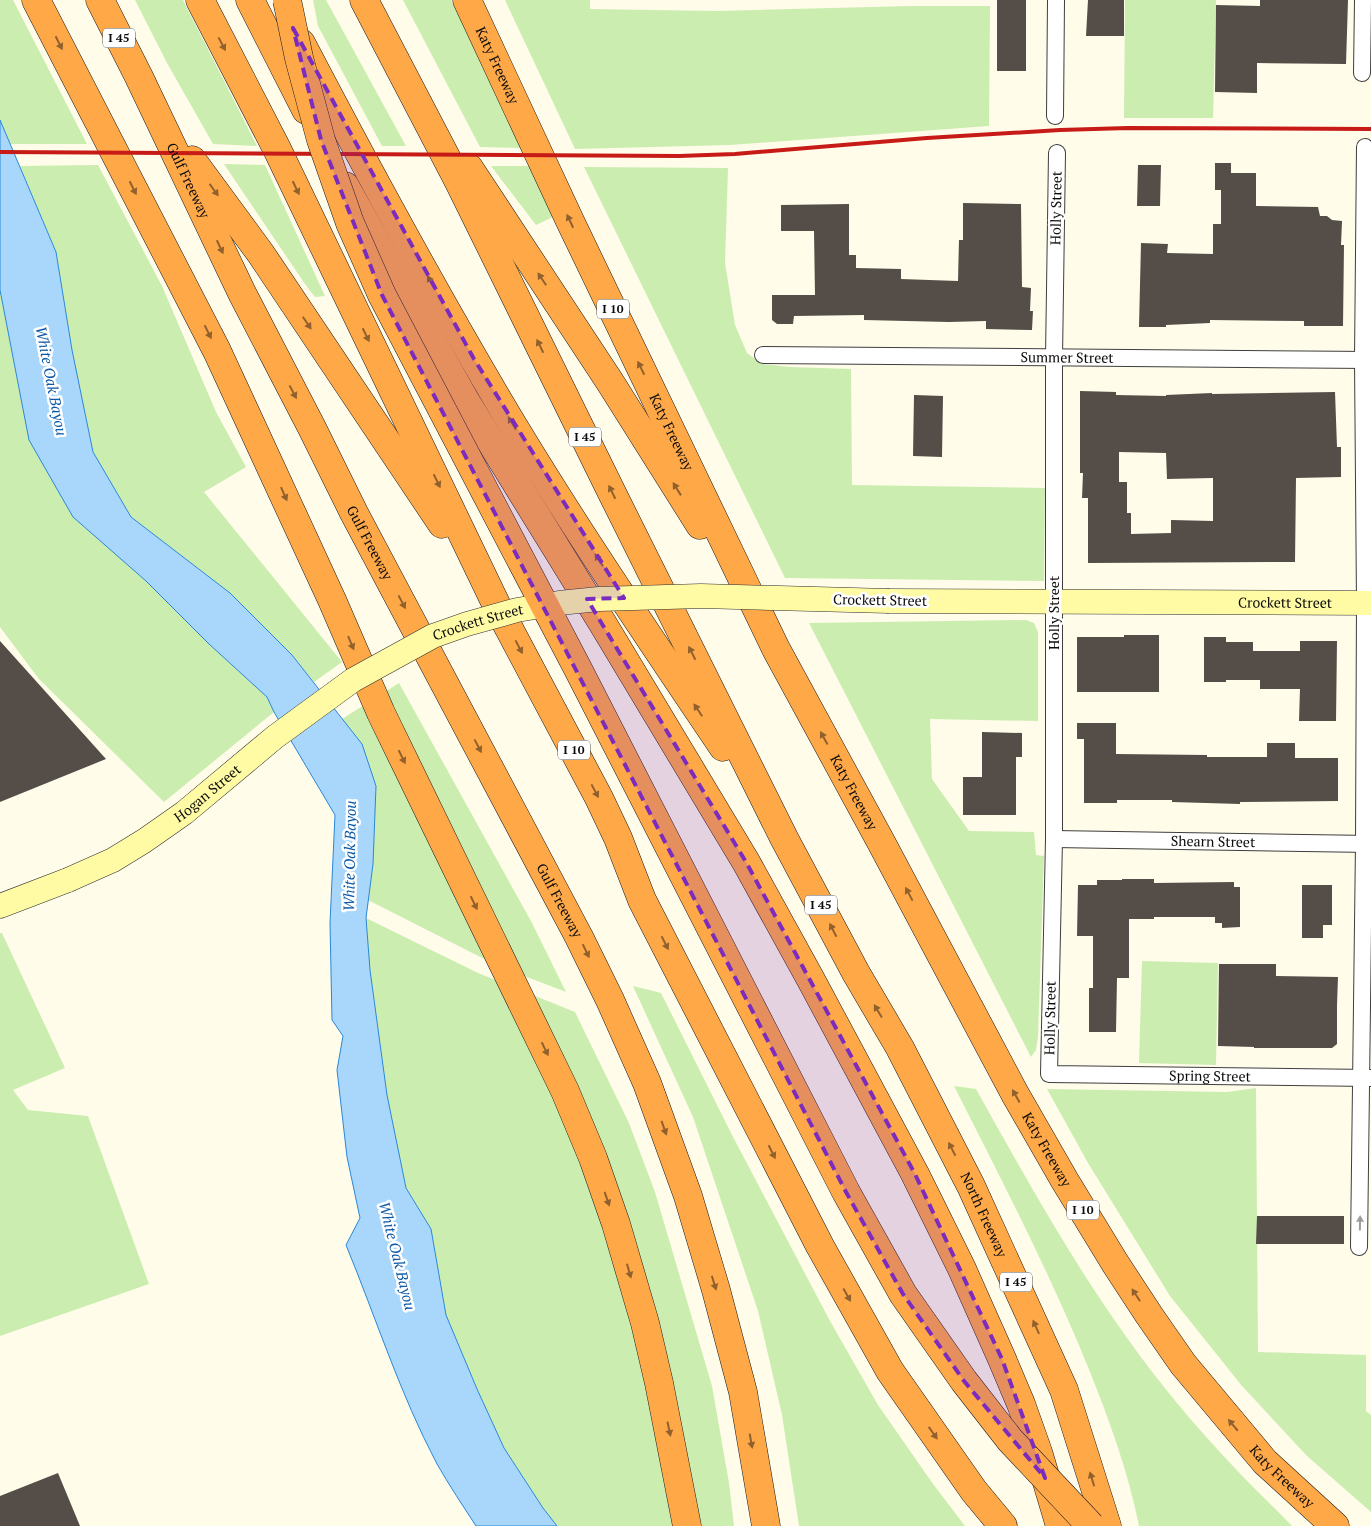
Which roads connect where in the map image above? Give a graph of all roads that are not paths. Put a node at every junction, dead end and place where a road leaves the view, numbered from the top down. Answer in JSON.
{"nodes":[{"id":1,"x":36,"y":0,"type":"edge"},
{"id":2,"x":100,"y":0,"type":"edge"},
{"id":3,"x":200,"y":0,"type":"edge"},
{"id":4,"x":250,"y":0,"type":"edge"},
{"id":5,"x":279,"y":0,"type":"edge"},
{"id":6,"x":287,"y":0,"type":"edge"},
{"id":7,"x":364,"y":0,"type":"edge"},
{"id":8,"x":467,"y":0,"type":"edge"},
{"id":9,"x":1056,"y":0,"type":"edge"},
{"id":10,"x":1363,"y":0,"type":"edge"},
{"id":11,"x":384,"y":36,"type":"junction"},
{"id":12,"x":1362,"y":73,"type":"dead end"},
{"id":13,"x":139,"y":77,"type":"junction"},
{"id":14,"x":1055,"y":116,"type":"dead end"},
{"id":15,"x":1365,"y":147,"type":"dead end"},
{"id":16,"x":1057,"y":153,"type":"dead end"},
{"id":17,"x":763,"y":355,"type":"dead end"},
{"id":18,"x":1054,"y":358,"type":"junction"},
{"id":19,"x":1367,"y":360,"type":"edge"},
{"id":20,"x":1054,"y":601,"type":"junction"},
{"id":21,"x":1368,"y":603,"type":"edge"},
{"id":22,"x":496,"y":604,"type":"junction"},
{"id":23,"x":776,"y":649,"type":"junction"},
{"id":24,"x":399,"y":654,"type":"joint"},
{"id":25,"x":784,"y":838,"type":"junction"},
{"id":26,"x":1054,"y":838,"type":"junction"},
{"id":27,"x":1368,"y":844,"type":"edge"},
{"id":28,"x":0,"y":906,"type":"edge"},
{"id":29,"x":1049,"y":1074,"type":"joint"},
{"id":30,"x":1366,"y":1078,"type":"edge"},
{"id":31,"x":1359,"y":1247,"type":"dead end"},
{"id":32,"x":687,"y":1526,"type":"edge"},
{"id":33,"x":766,"y":1526,"type":"edge"},
{"id":34,"x":1003,"y":1526,"type":"edge"},
{"id":35,"x":1060,"y":1526,"type":"edge"},
{"id":36,"x":1091,"y":1526,"type":"edge"},
{"id":37,"x":1107,"y":1526,"type":"edge"},
{"id":38,"x":1335,"y":1526,"type":"edge"}],
"edges":[{"from":1,"to":32,"type":"highway","one_way":true},
{"from":2,"to":13,"type":"highway","name":"Gulf Freeway","number":"I 45"},
{"from":3,"to":22,"type":"highway","number":"I 10","one_way":true},
{"from":4,"to":35,"type":"highway","bridge":true},
{"from":25,"to":5,"type":"highway","one_way":true},
{"from":6,"to":36,"type":"highway","bridge":true},
{"from":7,"to":11,"type":"highway","number":"I 45"},
{"from":23,"to":8,"type":"highway","name":"Katy Freeway","number":"I 10","one_way":true},
{"from":9,"to":14,"type":"street"},
{"from":10,"to":12,"type":"street"},
{"from":23,"to":11,"type":"highway","one_way":true},
{"from":25,"to":11,"type":"highway","number":"I 45","one_way":true},
{"from":13,"to":22,"type":"highway","one_way":true},
{"from":13,"to":33,"type":"highway","name":"Gulf Freeway","number":"I 45","one_way":true},
{"from":15,"to":19,"type":"street"},
{"from":16,"to":18,"type":"street","name":"Holly Street"},
{"from":17,"to":18,"type":"street","name":"Summer Street"},
{"from":18,"to":19,"type":"street","name":"Summer Street"},
{"from":18,"to":20,"type":"street","name":"Holly Street"},
{"from":19,"to":21,"type":"street"},
{"from":20,"to":21,"type":"main road","name":"Crockett Street"},
{"from":20,"to":24,"type":"main road","name":"Crockett Street","bridge":true},
{"from":20,"to":26,"type":"street","name":"Holly Street"},
{"from":21,"to":27,"type":"street"},
{"from":22,"to":34,"type":"highway","number":"I 10","one_way":true},
{"from":38,"to":23,"type":"highway","name":"Katy Freeway","number":"I 10","one_way":true},
{"from":24,"to":28,"type":"main road","name":"Hogan Street","bridge":true},
{"from":37,"to":25,"type":"highway","name":"North Freeway","number":"I 45","one_way":true},
{"from":26,"to":27,"type":"street","name":"Shearn Street"},
{"from":26,"to":29,"type":"street","name":"Holly Street"},
{"from":27,"to":30,"type":"street"},
{"from":29,"to":30,"type":"street","name":"Spring Street"},
{"from":31,"to":30,"type":"street","one_way":true}]}
